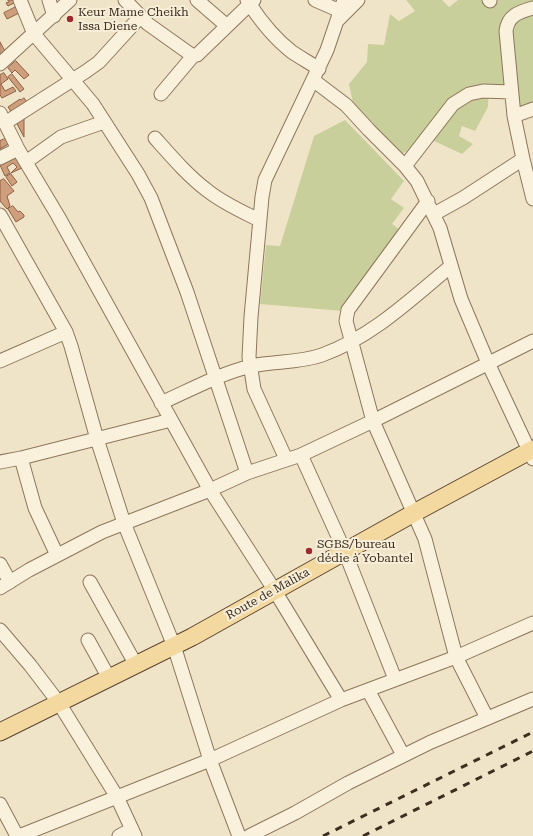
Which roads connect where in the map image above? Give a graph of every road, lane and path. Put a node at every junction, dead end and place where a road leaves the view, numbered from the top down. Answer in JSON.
{"nodes":[{"id":1,"x":20,"y":0,"type":"edge"},
{"id":2,"x":49,"y":0,"type":"edge"},
{"id":3,"x":70,"y":0,"type":"edge"},
{"id":4,"x":124,"y":0,"type":"edge"},
{"id":5,"x":197,"y":0,"type":"edge"},
{"id":6,"x":315,"y":0,"type":"edge"},
{"id":7,"x":358,"y":0,"type":"edge"},
{"id":8,"x":250,"y":1,"type":"edge"},
{"id":9,"x":531,"y":7,"type":"edge"},
{"id":10,"x":340,"y":11,"type":"edge"},
{"id":11,"x":54,"y":16,"type":"junction"},
{"id":12,"x":140,"y":17,"type":"junction"},
{"id":13,"x":227,"y":26,"type":"junction"},
{"id":14,"x":34,"y":34,"type":"junction"},
{"id":15,"x":192,"y":56,"type":"junction"},
{"id":16,"x":0,"y":64,"type":"edge"},
{"id":17,"x":316,"y":74,"type":"junction"},
{"id":18,"x":72,"y":80,"type":"junction"},
{"id":19,"x":511,"y":92,"type":"junction"},
{"id":20,"x":160,"y":94,"type":"dead end"},
{"id":21,"x":533,"y":109,"type":"edge"},
{"id":22,"x":514,"y":116,"type":"junction"},
{"id":23,"x":3,"y":118,"type":"edge"},
{"id":24,"x":104,"y":122,"type":"junction"},
{"id":25,"x":155,"y":138,"type":"dead end"},
{"id":26,"x":18,"y":149,"type":"junction"},
{"id":27,"x":0,"y":158,"type":"edge"},
{"id":28,"x":523,"y":159,"type":"junction"},
{"id":29,"x":26,"y":162,"type":"junction"},
{"id":30,"x":405,"y":166,"type":"junction"},
{"id":31,"x":533,"y":199,"type":"edge"},
{"id":32,"x":428,"y":201,"type":"junction"},
{"id":33,"x":434,"y":214,"type":"junction"},
{"id":34,"x":0,"y":215,"type":"edge"},
{"id":35,"x":259,"y":220,"type":"junction"},
{"id":36,"x":4,"y":233,"type":"edge"},
{"id":37,"x":451,"y":266,"type":"junction"},
{"id":38,"x":66,"y":332,"type":"junction"},
{"id":39,"x":352,"y":342,"type":"junction"},
{"id":40,"x":533,"y":342,"type":"edge"},
{"id":41,"x":0,"y":361,"type":"edge"},
{"id":42,"x":488,"y":363,"type":"junction"},
{"id":43,"x":250,"y":366,"type":"junction"},
{"id":44,"x":217,"y":378,"type":"junction"},
{"id":45,"x":161,"y":403,"type":"junction"},
{"id":46,"x":171,"y":420,"type":"junction"},
{"id":47,"x":374,"y":421,"type":"junction"},
{"id":48,"x":97,"y":439,"type":"junction"},
{"id":49,"x":532,"y":453,"type":"edge"},
{"id":50,"x":301,"y":455,"type":"junction"},
{"id":51,"x":21,"y":458,"type":"junction"},
{"id":52,"x":286,"y":460,"type":"junction"},
{"id":53,"x":0,"y":462,"type":"edge"},
{"id":54,"x":247,"y":473,"type":"junction"},
{"id":55,"x":210,"y":490,"type":"junction"},
{"id":56,"x":414,"y":513,"type":"junction"},
{"id":57,"x":124,"y":523,"type":"junction"},
{"id":58,"x":345,"y":552,"type":"junction"},
{"id":59,"x":56,"y":555,"type":"junction"},
{"id":60,"x":0,"y":564,"type":"edge"},
{"id":61,"x":90,"y":582,"type":"dead end"},
{"id":62,"x":5,"y":585,"type":"edge"},
{"id":63,"x":275,"y":591,"type":"junction"},
{"id":64,"x":533,"y":623,"type":"edge"},
{"id":65,"x":0,"y":630,"type":"edge"},
{"id":66,"x":88,"y":640,"type":"dead end"},
{"id":67,"x":174,"y":646,"type":"junction"},
{"id":68,"x":456,"y":657,"type":"junction"},
{"id":69,"x":136,"y":665,"type":"junction"},
{"id":70,"x":109,"y":678,"type":"junction"},
{"id":71,"x":395,"y":679,"type":"junction"},
{"id":72,"x":368,"y":690,"type":"junction"},
{"id":73,"x":533,"y":699,"type":"edge"},
{"id":74,"x":341,"y":700,"type":"junction"},
{"id":75,"x":58,"y":703,"type":"junction"},
{"id":76,"x":486,"y":718,"type":"junction"},
{"id":77,"x":0,"y":732,"type":"edge"},
{"id":78,"x":403,"y":755,"type":"junction"},
{"id":79,"x":210,"y":760,"type":"junction"},
{"id":80,"x":117,"y":797,"type":"junction"},
{"id":81,"x":0,"y":804,"type":"edge"},
{"id":82,"x":134,"y":833,"type":"edge"},
{"id":83,"x":18,"y":836,"type":"edge"},
{"id":84,"x":119,"y":836,"type":"edge"},
{"id":85,"x":239,"y":836,"type":"edge"},
{"id":86,"x":249,"y":836,"type":"edge"}],
"edges":[{"from":1,"to":14,"type":"street"},
{"from":2,"to":11,"type":"street"},
{"from":3,"to":11,"type":"street"},
{"from":4,"to":12,"type":"street"},
{"from":5,"to":13,"type":"street"},
{"from":6,"to":10,"type":"street"},
{"from":7,"to":10,"type":"street"},
{"from":8,"to":13,"type":"street"},
{"from":8,"to":17,"type":"street"},
{"from":9,"to":19,"type":"street"},
{"from":10,"to":17,"type":"street"},
{"from":11,"to":14,"type":"street"},
{"from":12,"to":15,"type":"street"},
{"from":12,"to":18,"type":"street"},
{"from":13,"to":15,"type":"street"},
{"from":14,"to":16,"type":"street"},
{"from":14,"to":18,"type":"street"},
{"from":15,"to":20,"type":"street"},
{"from":17,"to":30,"type":"street"},
{"from":17,"to":35,"type":"street"},
{"from":18,"to":23,"type":"street"},
{"from":18,"to":24,"type":"street"},
{"from":19,"to":22,"type":"street"},
{"from":19,"to":30,"type":"street"},
{"from":21,"to":22,"type":"street"},
{"from":22,"to":28,"type":"street"},
{"from":23,"to":26,"type":"street"},
{"from":24,"to":29,"type":"street"},
{"from":24,"to":44,"type":"street"},
{"from":25,"to":35,"type":"street"},
{"from":26,"to":27,"type":"street"},
{"from":26,"to":29,"type":"street"},
{"from":28,"to":31,"type":"street"},
{"from":28,"to":33,"type":"street"},
{"from":29,"to":45,"type":"street"},
{"from":30,"to":32,"type":"street"},
{"from":32,"to":33,"type":"street"},
{"from":32,"to":39,"type":"street"},
{"from":33,"to":37,"type":"street"},
{"from":34,"to":36,"type":"street"},
{"from":35,"to":43,"type":"street"},
{"from":36,"to":38,"type":"street"},
{"from":37,"to":39,"type":"street"},
{"from":37,"to":42,"type":"street"},
{"from":38,"to":41,"type":"street"},
{"from":38,"to":48,"type":"street"},
{"from":39,"to":43,"type":"street"},
{"from":39,"to":47,"type":"street"},
{"from":40,"to":42,"type":"street"},
{"from":42,"to":47,"type":"street"},
{"from":42,"to":49,"type":"street"},
{"from":43,"to":44,"type":"street"},
{"from":43,"to":52,"type":"street"},
{"from":44,"to":45,"type":"street"},
{"from":44,"to":54,"type":"street"},
{"from":45,"to":46,"type":"street"},
{"from":46,"to":48,"type":"street"},
{"from":46,"to":55,"type":"street"},
{"from":47,"to":50,"type":"street"},
{"from":47,"to":56,"type":"street"},
{"from":48,"to":51,"type":"street"},
{"from":48,"to":57,"type":"street"},
{"from":49,"to":56,"type":"main road","name":"Route de Malika"},
{"from":50,"to":52,"type":"street"},
{"from":50,"to":58,"type":"street"},
{"from":51,"to":53,"type":"street"},
{"from":51,"to":59,"type":"street"},
{"from":52,"to":54,"type":"street"},
{"from":54,"to":55,"type":"street"},
{"from":55,"to":57,"type":"street"},
{"from":55,"to":63,"type":"street"},
{"from":56,"to":58,"type":"main road","name":"Route de Malika"},
{"from":56,"to":68,"type":"street"},
{"from":57,"to":59,"type":"street"},
{"from":57,"to":67,"type":"street"},
{"from":58,"to":63,"type":"main road","name":"Route de Malika"},
{"from":58,"to":71,"type":"street"},
{"from":59,"to":62,"type":"street"},
{"from":60,"to":62,"type":"street"},
{"from":61,"to":69,"type":"street"},
{"from":63,"to":67,"type":"main road","name":"Route de Malika"},
{"from":63,"to":74,"type":"street"},
{"from":64,"to":68,"type":"street"},
{"from":65,"to":75,"type":"street"},
{"from":66,"to":70,"type":"street"},
{"from":67,"to":69,"type":"main road","name":"Route de Malika"},
{"from":67,"to":79,"type":"street"},
{"from":68,"to":71,"type":"street"},
{"from":68,"to":76,"type":"street"},
{"from":69,"to":70,"type":"main road","name":"Route de Malika"},
{"from":70,"to":75,"type":"main road","name":"Route de Malika"},
{"from":71,"to":72,"type":"street"},
{"from":72,"to":74,"type":"street"},
{"from":72,"to":78,"type":"street"},
{"from":73,"to":76,"type":"street"},
{"from":74,"to":79,"type":"street"},
{"from":75,"to":77,"type":"main road","name":"Route de Malika"},
{"from":75,"to":80,"type":"street"},
{"from":76,"to":78,"type":"street"},
{"from":78,"to":86,"type":"street"},
{"from":79,"to":80,"type":"street"},
{"from":79,"to":85,"type":"street"},
{"from":80,"to":82,"type":"street"},
{"from":80,"to":83,"type":"street"},
{"from":81,"to":83,"type":"street"},
{"from":82,"to":84,"type":"street"}]}
